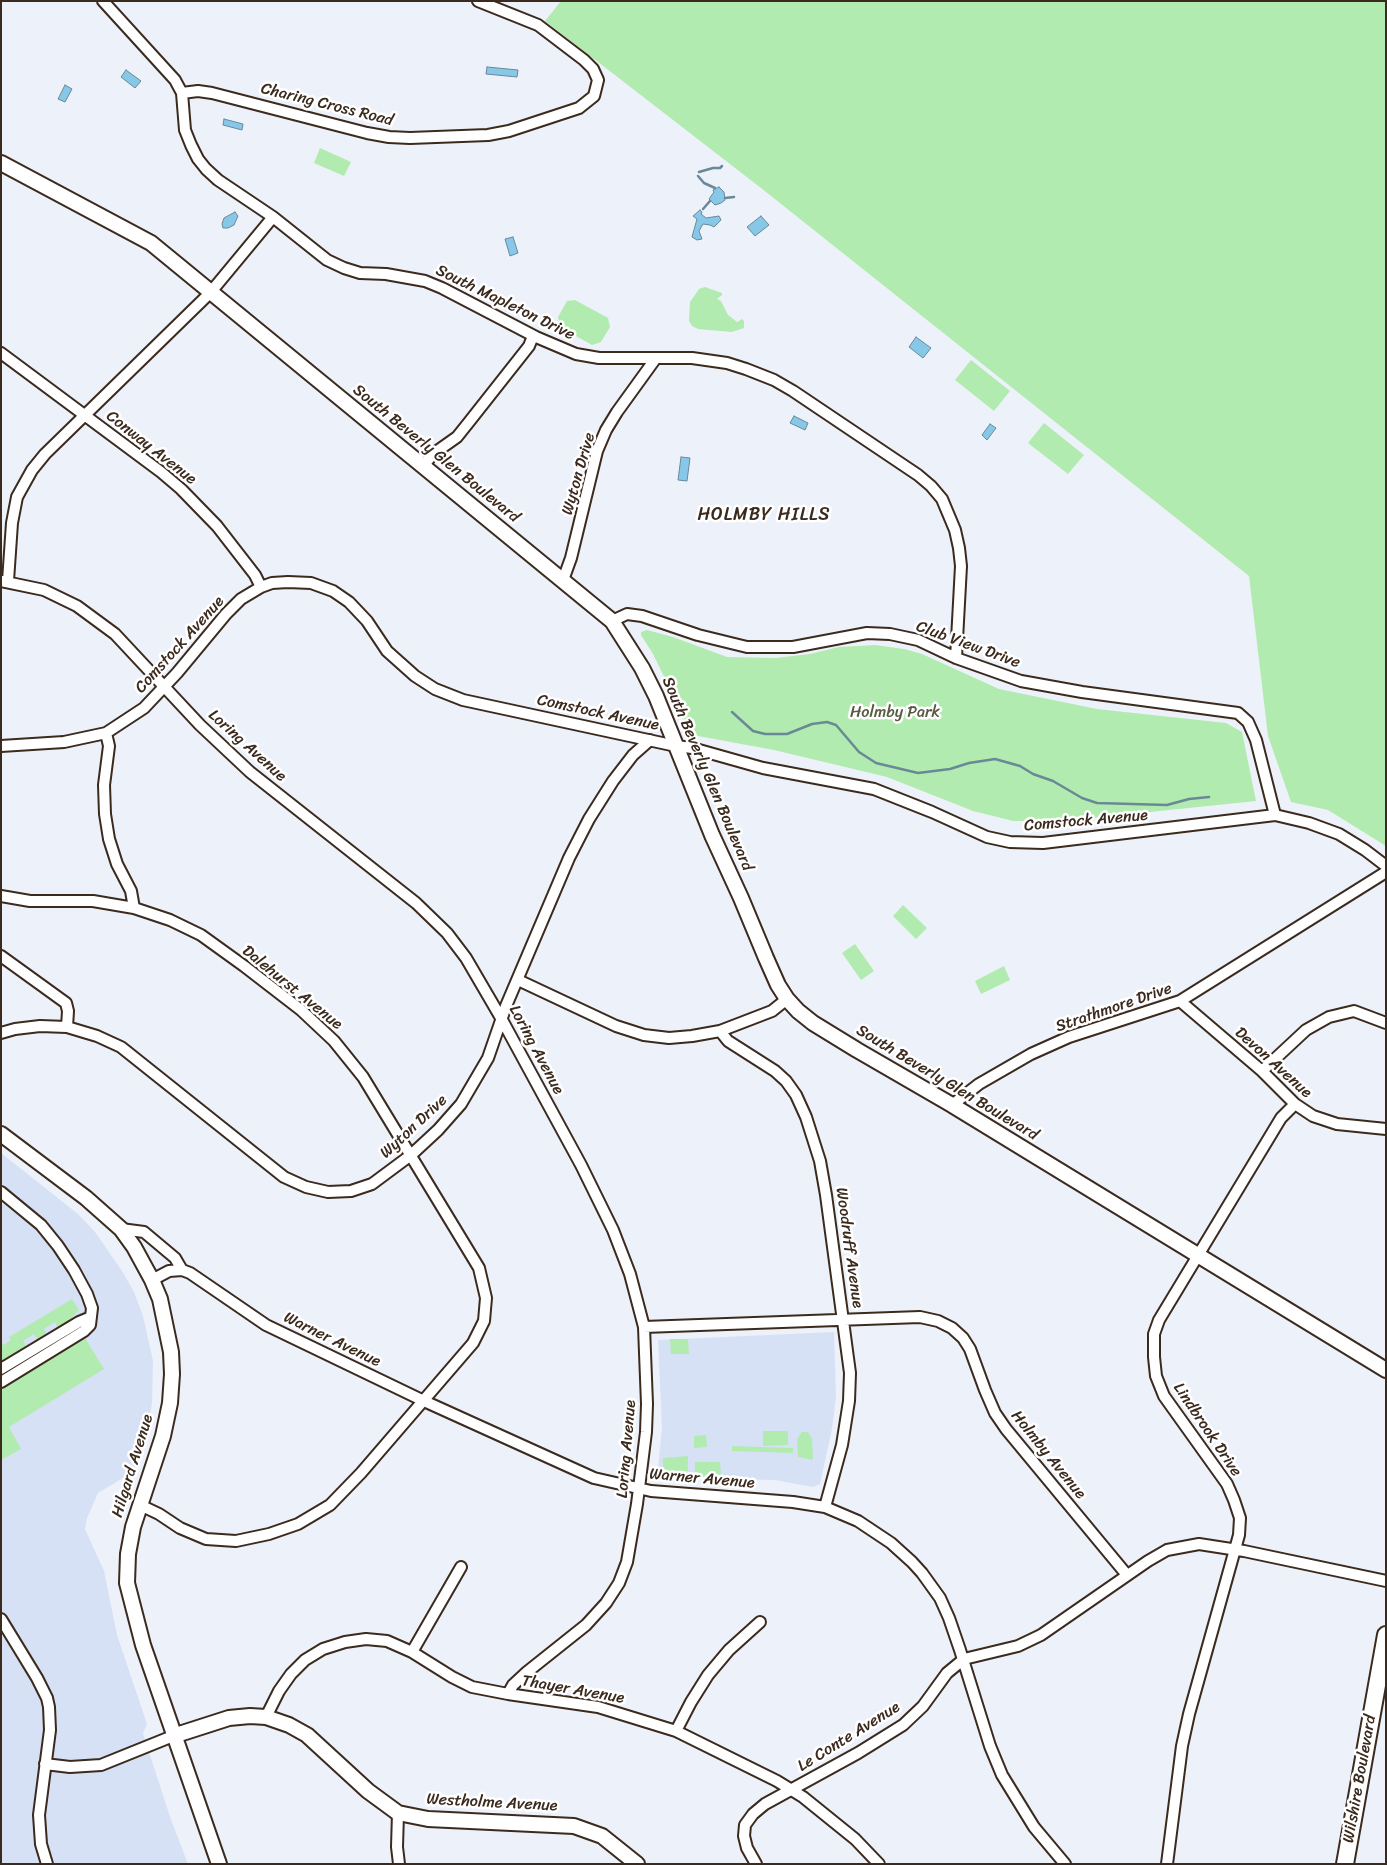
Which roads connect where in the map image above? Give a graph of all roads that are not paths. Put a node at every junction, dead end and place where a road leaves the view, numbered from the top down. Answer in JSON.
{"nodes":[{"id":1,"x":103,"y":1,"type":"edge"},
{"id":2,"x":478,"y":1,"type":"edge"},
{"id":3,"x":182,"y":93,"type":"junction"},
{"id":4,"x":1,"y":163,"type":"edge"},
{"id":5,"x":273,"y":217,"type":"junction"},
{"id":6,"x":210,"y":293,"type":"junction"},
{"id":7,"x":533,"y":336,"type":"junction"},
{"id":8,"x":1,"y":354,"type":"edge"},
{"id":9,"x":656,"y":358,"type":"junction"},
{"id":10,"x":85,"y":415,"type":"junction"},
{"id":11,"x":423,"y":466,"type":"junction"},
{"id":12,"x":6,"y":544,"type":"edge"},
{"id":13,"x":563,"y":580,"type":"junction"},
{"id":14,"x":5,"y":581,"type":"edge"},
{"id":15,"x":261,"y":587,"type":"junction"},
{"id":16,"x":612,"y":622,"type":"junction"},
{"id":17,"x":956,"y":658,"type":"junction"},
{"id":18,"x":164,"y":686,"type":"junction"},
{"id":19,"x":106,"y":733,"type":"junction"},
{"id":20,"x":650,"y":740,"type":"junction"},
{"id":21,"x":1,"y":746,"type":"edge"},
{"id":22,"x":676,"y":746,"type":"junction"},
{"id":23,"x":1275,"y":816,"type":"junction"},
{"id":24,"x":1386,"y":866,"type":"edge"},
{"id":25,"x":1386,"y":872,"type":"edge"},
{"id":26,"x":1,"y":896,"type":"edge"},
{"id":27,"x":134,"y":908,"type":"junction"},
{"id":28,"x":1,"y":956,"type":"edge"},
{"id":29,"x":518,"y":980,"type":"junction"},
{"id":30,"x":787,"y":999,"type":"junction"},
{"id":31,"x":1180,"y":1002,"type":"junction"},
{"id":32,"x":501,"y":1018,"type":"junction"},
{"id":33,"x":1386,"y":1023,"type":"edge"},
{"id":34,"x":67,"y":1027,"type":"junction"},
{"id":35,"x":720,"y":1031,"type":"junction"},
{"id":36,"x":1,"y":1033,"type":"edge"},
{"id":37,"x":1262,"y":1071,"type":"junction"},
{"id":38,"x":1295,"y":1104,"type":"junction"},
{"id":39,"x":952,"y":1105,"type":"junction"},
{"id":40,"x":1386,"y":1129,"type":"edge"},
{"id":41,"x":1,"y":1134,"type":"edge"},
{"id":42,"x":411,"y":1155,"type":"junction"},
{"id":43,"x":1,"y":1192,"type":"edge"},
{"id":44,"x":121,"y":1229,"type":"junction"},
{"id":45,"x":1198,"y":1256,"type":"junction"},
{"id":46,"x":182,"y":1270,"type":"junction"},
{"id":47,"x":152,"y":1280,"type":"junction"},
{"id":48,"x":92,"y":1317,"type":"junction"},
{"id":49,"x":844,"y":1320,"type":"junction"},
{"id":50,"x":644,"y":1328,"type":"junction"},
{"id":51,"x":1,"y":1369,"type":"edge"},
{"id":52,"x":1386,"y":1370,"type":"edge"},
{"id":53,"x":1,"y":1382,"type":"edge"},
{"id":54,"x":424,"y":1400,"type":"junction"},
{"id":55,"x":639,"y":1489,"type":"junction"},
{"id":56,"x":140,"y":1506,"type":"junction"},
{"id":57,"x":825,"y":1507,"type":"junction"},
{"id":58,"x":1235,"y":1550,"type":"junction"},
{"id":59,"x":461,"y":1567,"type":"dead end"},
{"id":60,"x":1127,"y":1575,"type":"junction"},
{"id":61,"x":1386,"y":1581,"type":"edge"},
{"id":62,"x":1,"y":1619,"type":"edge"},
{"id":63,"x":760,"y":1622,"type":"dead end"},
{"id":64,"x":1386,"y":1634,"type":"edge"},
{"id":65,"x":412,"y":1652,"type":"junction"},
{"id":66,"x":964,"y":1659,"type":"junction"},
{"id":67,"x":508,"y":1694,"type":"junction"},
{"id":68,"x":266,"y":1717,"type":"junction"},
{"id":69,"x":676,"y":1731,"type":"junction"},
{"id":70,"x":173,"y":1736,"type":"junction"},
{"id":71,"x":45,"y":1764,"type":"junction"},
{"id":72,"x":792,"y":1790,"type":"junction"},
{"id":73,"x":398,"y":1813,"type":"junction"},
{"id":74,"x":47,"y":1864,"type":"edge"},
{"id":75,"x":219,"y":1864,"type":"edge"},
{"id":76,"x":399,"y":1864,"type":"edge"},
{"id":77,"x":637,"y":1864,"type":"edge"},
{"id":78,"x":756,"y":1864,"type":"edge"},
{"id":79,"x":879,"y":1864,"type":"edge"},
{"id":80,"x":1065,"y":1864,"type":"edge"},
{"id":81,"x":1167,"y":1864,"type":"edge"},
{"id":82,"x":1345,"y":1864,"type":"edge"}],
"edges":[{"from":1,"to":3,"type":"street","name":"South Mapleton Drive"},
{"from":2,"to":3,"type":"street","name":"Charing Cross Road"},
{"from":3,"to":5,"type":"street","name":"South Mapleton Drive"},
{"from":4,"to":6,"type":"main road","name":"South Beverly Glen Boulevard"},
{"from":5,"to":6,"type":"street"},
{"from":5,"to":7,"type":"street","name":"South Mapleton Drive"},
{"from":6,"to":10,"type":"street"},
{"from":6,"to":11,"type":"main road","name":"South Beverly Glen Boulevard"},
{"from":7,"to":9,"type":"street","name":"South Mapleton Drive"},
{"from":7,"to":11,"type":"street"},
{"from":8,"to":10,"type":"street","name":"Conway Avenue"},
{"from":9,"to":13,"type":"street","name":"Wyton Drive"},
{"from":9,"to":17,"type":"street","name":"South Mapleton Drive"},
{"from":10,"to":12,"type":"street"},
{"from":10,"to":15,"type":"street","name":"Conway Avenue"},
{"from":11,"to":13,"type":"main road","name":"South Beverly Glen Boulevard"},
{"from":12,"to":14,"type":"street"},
{"from":13,"to":16,"type":"main road","name":"South Beverly Glen Boulevard"},
{"from":14,"to":18,"type":"street","name":"Loring Avenue"},
{"from":15,"to":18,"type":"street","name":"Comstock Avenue"},
{"from":15,"to":20,"type":"street","name":"Comstock Avenue"},
{"from":16,"to":17,"type":"street","name":"Club View Drive"},
{"from":16,"to":22,"type":"main road","name":"South Beverly Glen Boulevard"},
{"from":17,"to":23,"type":"street","name":"Club View Drive"},
{"from":18,"to":19,"type":"street","name":"Comstock Avenue"},
{"from":18,"to":32,"type":"street","name":"Loring Avenue"},
{"from":19,"to":21,"type":"street","name":"Comstock Avenue"},
{"from":19,"to":27,"type":"street"},
{"from":20,"to":22,"type":"street","name":"Comstock Avenue"},
{"from":20,"to":29,"type":"street","name":"Wyton Drive"},
{"from":22,"to":23,"type":"street","name":"Comstock Avenue"},
{"from":22,"to":30,"type":"main road","name":"South Beverly Glen Boulevard"},
{"from":23,"to":24,"type":"street","name":"Comstock Avenue"},
{"from":25,"to":31,"type":"street","name":"Strathmore Drive"},
{"from":26,"to":27,"type":"street","name":"Dalehurst Avenue"},
{"from":27,"to":42,"type":"street","name":"Dalehurst Avenue"},
{"from":28,"to":34,"type":"street"},
{"from":29,"to":32,"type":"street","name":"Wyton Drive"},
{"from":29,"to":35,"type":"street"},
{"from":30,"to":35,"type":"street"},
{"from":30,"to":39,"type":"main road","name":"South Beverly Glen Boulevard"},
{"from":31,"to":37,"type":"street","name":"Devon Avenue"},
{"from":31,"to":39,"type":"street","name":"Strathmore Drive"},
{"from":32,"to":42,"type":"street","name":"Wyton Drive"},
{"from":32,"to":50,"type":"street","name":"Loring Avenue"},
{"from":33,"to":37,"type":"street"},
{"from":34,"to":36,"type":"street","name":"Wyton Drive"},
{"from":34,"to":42,"type":"street","name":"Wyton Drive"},
{"from":35,"to":49,"type":"street","name":"Woodruff Avenue"},
{"from":37,"to":38,"type":"street","name":"Devon Avenue"},
{"from":38,"to":40,"type":"street","name":"Devon Avenue"},
{"from":38,"to":45,"type":"street","name":"Lindbrook Drive"},
{"from":39,"to":45,"type":"main road","name":"South Beverly Glen Boulevard"},
{"from":41,"to":44,"type":"main road","name":"Hilgard Avenue"},
{"from":42,"to":54,"type":"street","name":"Dalehurst Avenue"},
{"from":43,"to":48,"type":"street"},
{"from":44,"to":46,"type":"street","name":"Warner Avenue"},
{"from":44,"to":47,"type":"main road","name":"Hilgard Avenue"},
{"from":45,"to":52,"type":"main road","name":"South Beverly Glen Boulevard"},
{"from":45,"to":58,"type":"street","name":"Lindbrook Drive"},
{"from":46,"to":47,"type":"street"},
{"from":46,"to":54,"type":"street","name":"Warner Avenue"},
{"from":47,"to":56,"type":"main road","name":"Hilgard Avenue"},
{"from":48,"to":51,"type":"street"},
{"from":48,"to":53,"type":"street"},
{"from":49,"to":50,"type":"street","name":"Holmby Avenue"},
{"from":49,"to":57,"type":"street","name":"Woodruff Avenue"},
{"from":49,"to":60,"type":"street","name":"Holmby Avenue"},
{"from":50,"to":55,"type":"street","name":"Loring Avenue"},
{"from":54,"to":55,"type":"street","name":"Warner Avenue"},
{"from":54,"to":56,"type":"street"},
{"from":55,"to":57,"type":"street","name":"Warner Avenue"},
{"from":55,"to":67,"type":"street","name":"Loring Avenue"},
{"from":56,"to":70,"type":"main road","name":"Hilgard Avenue"},
{"from":57,"to":66,"type":"street","name":"Warner Avenue"},
{"from":58,"to":60,"type":"street"},
{"from":58,"to":61,"type":"street"},
{"from":58,"to":81,"type":"street","name":"Lindbrook Drive"},
{"from":59,"to":65,"type":"street"},
{"from":60,"to":66,"type":"street","name":"Le Conte Avenue"},
{"from":62,"to":71,"type":"street"},
{"from":63,"to":69,"type":"street"},
{"from":64,"to":82,"type":"main road","name":"Wilshire Boulevard"},
{"from":65,"to":67,"type":"street","name":"Thayer Avenue"},
{"from":65,"to":68,"type":"street","name":"Thayer Avenue"},
{"from":66,"to":72,"type":"street","name":"Le Conte Avenue"},
{"from":66,"to":80,"type":"street","name":"Warner Avenue"},
{"from":67,"to":69,"type":"street","name":"Thayer Avenue"},
{"from":68,"to":70,"type":"main road","name":"Westholme Avenue"},
{"from":68,"to":73,"type":"main road","name":"Westholme Avenue"},
{"from":69,"to":72,"type":"street","name":"Thayer Avenue"},
{"from":70,"to":71,"type":"street","name":"Westholme Avenue"},
{"from":70,"to":75,"type":"main road","name":"Hilgard Avenue"},
{"from":71,"to":74,"type":"street"},
{"from":72,"to":78,"type":"street","name":"Le Conte Avenue"},
{"from":72,"to":79,"type":"street","name":"Thayer Avenue"},
{"from":73,"to":76,"type":"street"},
{"from":73,"to":77,"type":"main road","name":"Westholme Avenue"}]}
